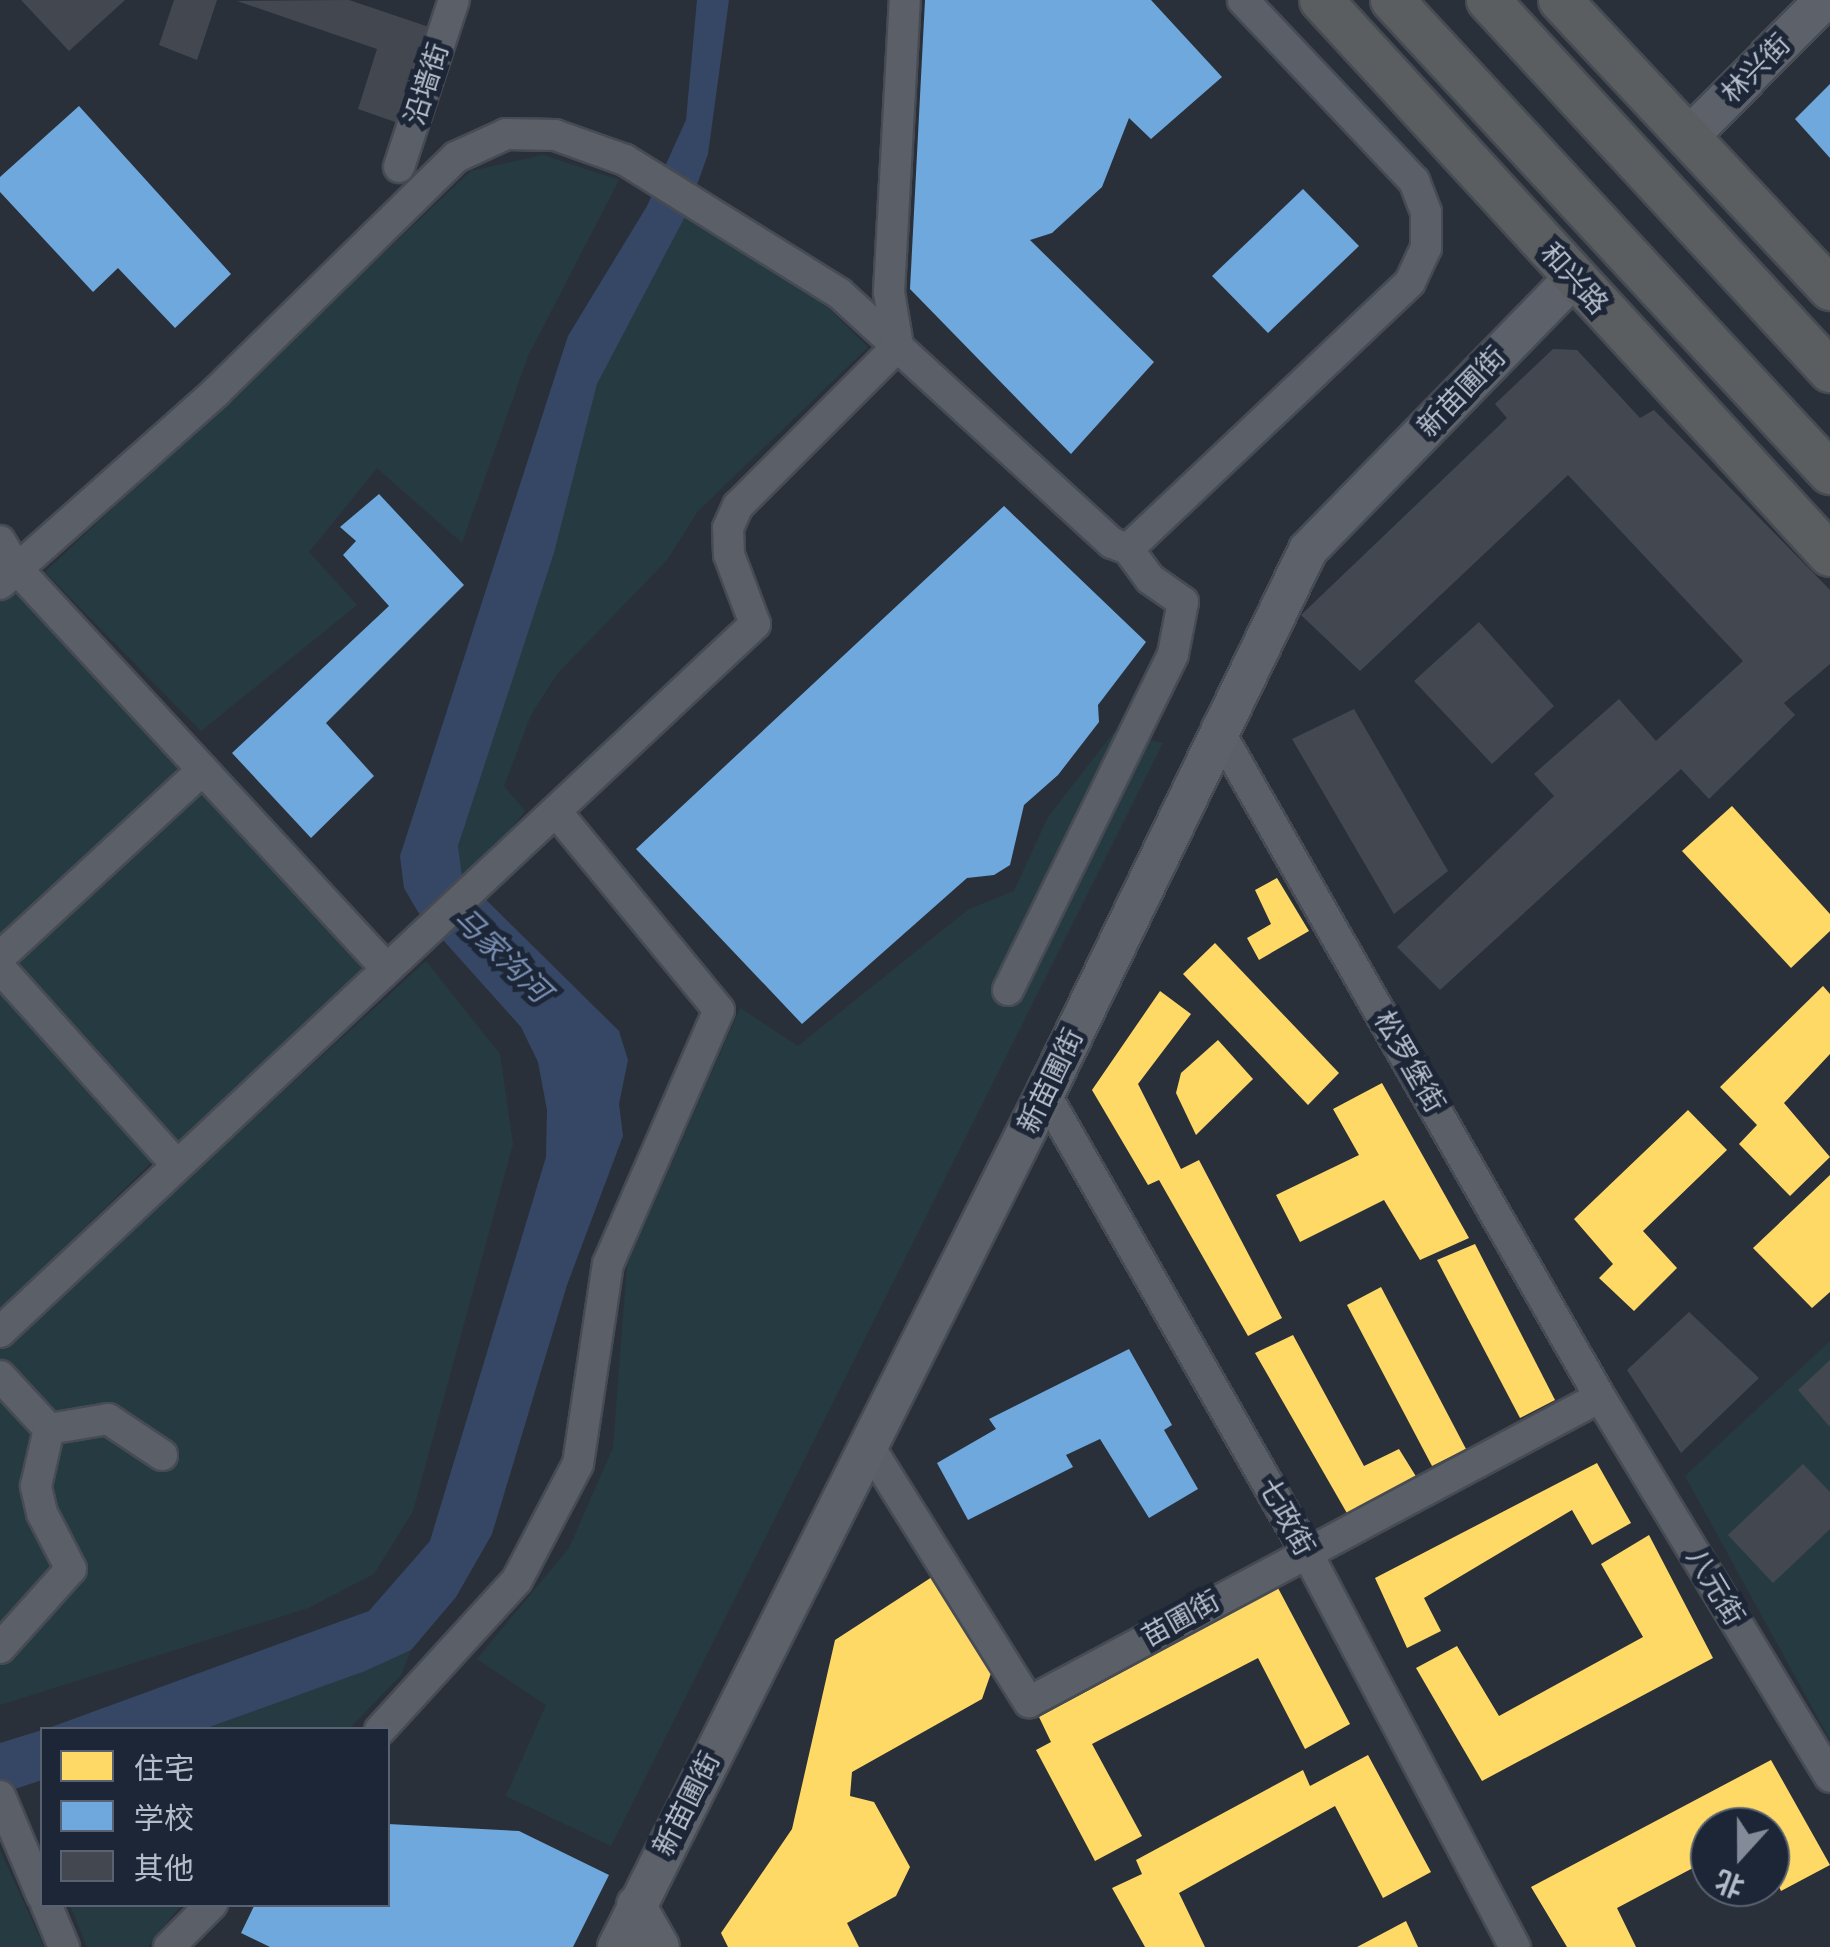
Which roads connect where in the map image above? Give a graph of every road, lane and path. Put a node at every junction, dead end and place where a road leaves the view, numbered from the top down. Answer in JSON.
{"nodes":[{"id":1,"x":454,"y":0,"type":"edge"},
{"id":2,"x":905,"y":0,"type":"edge"},
{"id":3,"x":1243,"y":0,"type":"edge"},
{"id":4,"x":1321,"y":0,"type":"edge"},
{"id":5,"x":1392,"y":0,"type":"edge"},
{"id":6,"x":1488,"y":0,"type":"edge"},
{"id":7,"x":1560,"y":0,"type":"edge"},
{"id":8,"x":1824,"y":0,"type":"edge"},
{"id":9,"x":1830,"y":25,"type":"edge"},
{"id":10,"x":1694,"y":145,"type":"junction"},
{"id":11,"x":399,"y":167,"type":"dead end"},
{"id":12,"x":1738,"y":274,"type":"junction"},
{"id":13,"x":1580,"y":286,"type":"junction"},
{"id":14,"x":1830,"y":289,"type":"edge"},
{"id":15,"x":898,"y":346,"type":"junction"},
{"id":16,"x":1830,"y":371,"type":"edge"},
{"id":17,"x":1830,"y":472,"type":"edge"},
{"id":18,"x":0,"y":541,"type":"edge"},
{"id":19,"x":1128,"y":549,"type":"junction"},
{"id":20,"x":1830,"y":555,"type":"edge"},
{"id":21,"x":9,"y":577,"type":"edge"},
{"id":22,"x":1223,"y":737,"type":"junction"},
{"id":23,"x":203,"y":770,"type":"junction"},
{"id":24,"x":558,"y":814,"type":"junction"},
{"id":25,"x":0,"y":957,"type":"edge"},
{"id":26,"x":385,"y":967,"type":"junction"},
{"id":27,"x":0,"y":968,"type":"edge"},
{"id":28,"x":1008,"y":990,"type":"dead end"},
{"id":29,"x":1048,"y":1100,"type":"junction"},
{"id":30,"x":176,"y":1164,"type":"junction"},
{"id":31,"x":0,"y":1332,"type":"edge"},
{"id":32,"x":0,"y":1376,"type":"edge"},
{"id":33,"x":1600,"y":1397,"type":"junction"},
{"id":34,"x":50,"y":1429,"type":"junction"},
{"id":35,"x":873,"y":1454,"type":"junction"},
{"id":36,"x":162,"y":1455,"type":"dead end"},
{"id":37,"x":1306,"y":1551,"type":"junction"},
{"id":38,"x":0,"y":1648,"type":"edge"},
{"id":39,"x":383,"y":1727,"type":"edge"},
{"id":40,"x":1830,"y":1778,"type":"edge"},
{"id":41,"x":2,"y":1801,"type":"edge"},
{"id":42,"x":40,"y":1891,"type":"edge"},
{"id":43,"x":47,"y":1907,"type":"edge"},
{"id":44,"x":209,"y":1907,"type":"edge"},
{"id":45,"x":647,"y":1932,"type":"edge"},
{"id":46,"x":64,"y":1947,"type":"edge"},
{"id":47,"x":169,"y":1947,"type":"edge"},
{"id":48,"x":616,"y":1947,"type":"edge"},
{"id":49,"x":1515,"y":1947,"type":"edge"}],
"edges":[{"from":1,"to":11,"type":"street","name":"沿墙街"},
{"from":2,"to":15,"type":"street"},
{"from":3,"to":19,"type":"street"},
{"from":4,"to":13,"type":"highway","name":"和兴路"},
{"from":5,"to":17,"type":"highway","name":"和兴路"},
{"from":6,"to":12,"type":"highway"},
{"from":7,"to":10,"type":"highway"},
{"from":8,"to":10,"type":"main road","name":"林兴街"},
{"from":9,"to":10,"type":"main road","name":"林兴街"},
{"from":10,"to":12,"type":"highway"},
{"from":10,"to":14,"type":"highway"},
{"from":12,"to":16,"type":"highway"},
{"from":13,"to":20,"type":"highway","name":"和兴路"},
{"from":13,"to":22,"type":"main road","name":"新苗圃街"},
{"from":15,"to":19,"type":"street"},
{"from":15,"to":21,"type":"street"},
{"from":15,"to":24,"type":"street"},
{"from":18,"to":21,"type":"street"},
{"from":19,"to":28,"type":"street"},
{"from":21,"to":23,"type":"street"},
{"from":22,"to":29,"type":"main road","name":"新苗圃街"},
{"from":22,"to":33,"type":"street","name":"松罗堡街"},
{"from":23,"to":25,"type":"street"},
{"from":23,"to":26,"type":"street"},
{"from":24,"to":26,"type":"street"},
{"from":24,"to":39,"type":"street"},
{"from":26,"to":30,"type":"street"},
{"from":27,"to":30,"type":"street"},
{"from":29,"to":35,"type":"main road","name":"新苗圃街"},
{"from":29,"to":37,"type":"street","name":"七政街"},
{"from":30,"to":31,"type":"street"},
{"from":32,"to":34,"type":"street"},
{"from":33,"to":37,"type":"street","name":"苗圃街"},
{"from":33,"to":40,"type":"street","name":"八元街"},
{"from":34,"to":36,"type":"street"},
{"from":34,"to":38,"type":"street"},
{"from":35,"to":37,"type":"street","name":"苗圃街"},
{"from":35,"to":45,"type":"main road","name":"新苗圃街"},
{"from":37,"to":49,"type":"street","name":"七政街"},
{"from":41,"to":42,"type":"street"},
{"from":43,"to":46,"type":"street"},
{"from":44,"to":47,"type":"street"},
{"from":45,"to":48,"type":"main road","name":"新苗圃街"}]}
